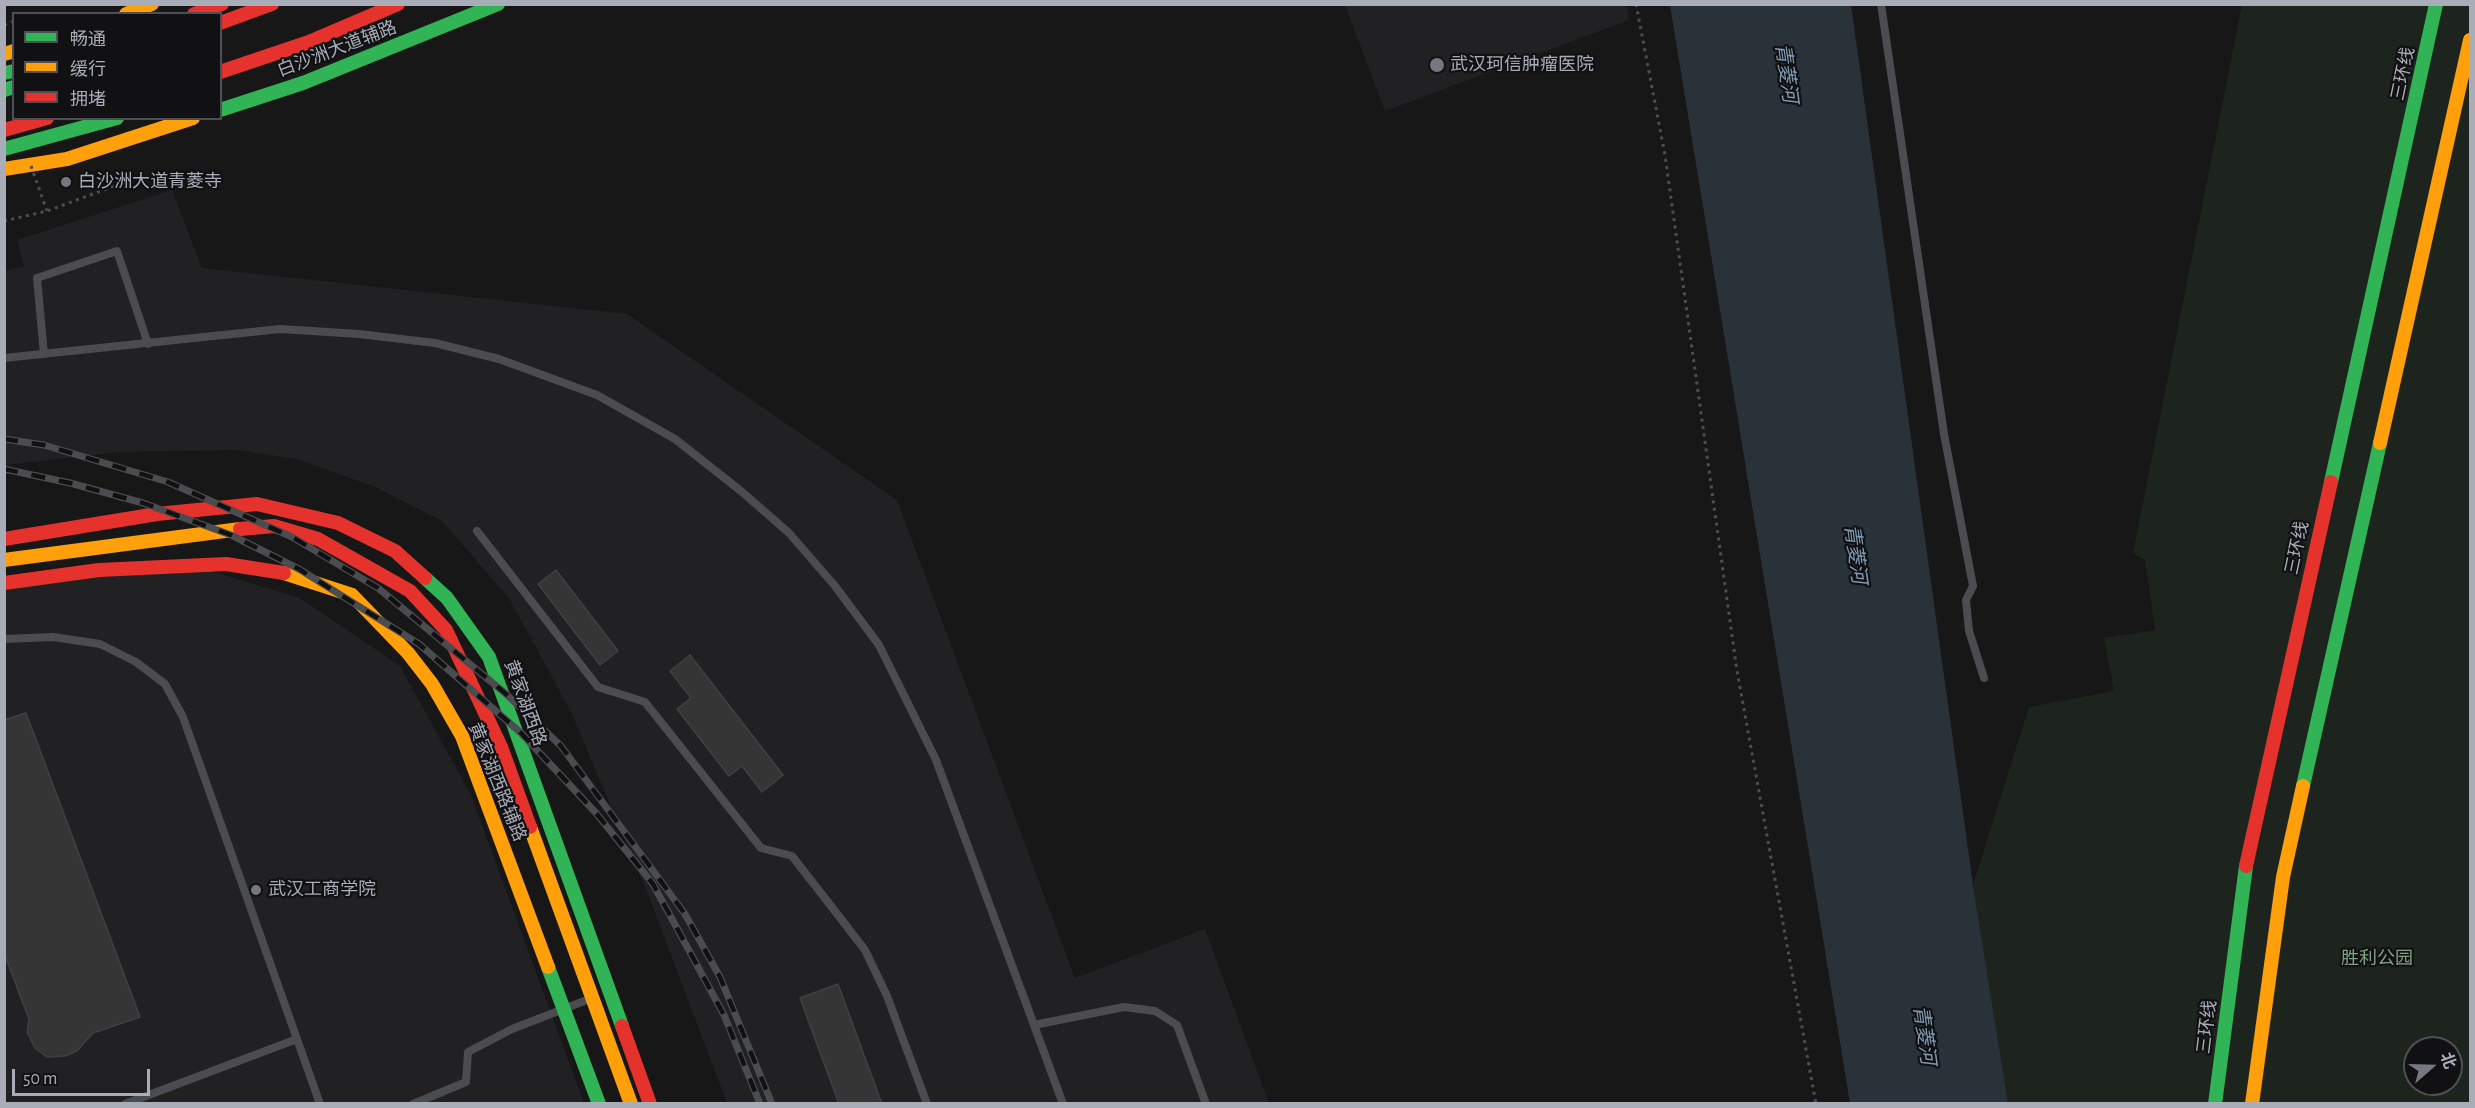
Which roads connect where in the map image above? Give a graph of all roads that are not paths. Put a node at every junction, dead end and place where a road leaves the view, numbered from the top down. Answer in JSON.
{"nodes":[{"id":1,"x":152,"y":4,"type":"edge"},
{"id":2,"x":222,"y":4,"type":"edge"},
{"id":3,"x":272,"y":4,"type":"edge"},
{"id":4,"x":398,"y":4,"type":"edge"},
{"id":5,"x":498,"y":4,"type":"edge"},
{"id":6,"x":1881,"y":4,"type":"edge"},
{"id":7,"x":2435,"y":4,"type":"edge"},
{"id":8,"x":131,"y":12,"type":"edge"},
{"id":9,"x":200,"y":12,"type":"edge"},
{"id":10,"x":222,"y":22,"type":"edge"},
{"id":11,"x":2470,"y":40,"type":"edge"},
{"id":12,"x":309,"y":42,"type":"junction"},
{"id":13,"x":222,"y":71,"type":"edge"},
{"id":14,"x":238,"y":80,"type":"dead end"},
{"id":15,"x":222,"y":109,"type":"edge"},
{"id":16,"x":40,"y":120,"type":"edge"},
{"id":17,"x":110,"y":120,"type":"edge"},
{"id":18,"x":187,"y":120,"type":"edge"},
{"id":19,"x":4,"y":130,"type":"edge"},
{"id":20,"x":4,"y":149,"type":"edge"},
{"id":21,"x":4,"y":169,"type":"edge"},
{"id":22,"x":2456,"y":169,"type":"dead end"},
{"id":23,"x":2409,"y":315,"type":"junction"},
{"id":24,"x":148,"y":344,"type":"junction"},
{"id":25,"x":44,"y":354,"type":"junction"},
{"id":26,"x":4,"y":358,"type":"edge"},
{"id":27,"x":477,"y":531,"type":"dead end"},
{"id":28,"x":4,"y":539,"type":"edge"},
{"id":29,"x":4,"y":560,"type":"edge"},
{"id":30,"x":4,"y":583,"type":"edge"},
{"id":31,"x":4,"y":639,"type":"edge"},
{"id":32,"x":1984,"y":678,"type":"dead end"},
{"id":33,"x":593,"y":998,"type":"junction"},
{"id":34,"x":564,"y":1009,"type":"junction"},
{"id":35,"x":1034,"y":1025,"type":"junction"},
{"id":36,"x":297,"y":1039,"type":"junction"},
{"id":37,"x":125,"y":1104,"type":"edge"},
{"id":38,"x":320,"y":1104,"type":"edge"},
{"id":39,"x":413,"y":1104,"type":"edge"},
{"id":40,"x":599,"y":1104,"type":"edge"},
{"id":41,"x":631,"y":1104,"type":"edge"},
{"id":42,"x":650,"y":1104,"type":"edge"},
{"id":43,"x":927,"y":1104,"type":"edge"},
{"id":44,"x":1063,"y":1104,"type":"edge"},
{"id":45,"x":1206,"y":1104,"type":"edge"},
{"id":46,"x":2215,"y":1104,"type":"edge"},
{"id":47,"x":2252,"y":1104,"type":"edge"}],
"edges":[{"from":1,"to":8,"type":"main road"},
{"from":2,"to":9,"type":"main road"},
{"from":3,"to":10,"type":"main road"},
{"from":4,"to":12,"type":"main road"},
{"from":5,"to":15,"type":"main road","name":"白沙洲大道辅路"},
{"from":6,"to":32,"type":"lane"},
{"from":7,"to":46,"type":"main road","name":"三环线"},
{"from":11,"to":23,"type":"main road"},
{"from":12,"to":13,"type":"main road"},
{"from":12,"to":14,"type":"main road"},
{"from":16,"to":19,"type":"main road","bridge":true},
{"from":17,"to":20,"type":"main road","bridge":true},
{"from":18,"to":21,"type":"main road"},
{"from":22,"to":23,"type":"main road"},
{"from":23,"to":47,"type":"main road"},
{"from":24,"to":25,"type":"lane"},
{"from":24,"to":25,"type":"lane"},
{"from":24,"to":35,"type":"lane"},
{"from":25,"to":26,"type":"lane"},
{"from":27,"to":43,"type":"lane"},
{"from":28,"to":42,"type":"main road","name":"黄家湖西路"},
{"from":29,"to":33,"type":"main road"},
{"from":30,"to":34,"type":"main road","name":"黄家湖西路辅路"},
{"from":31,"to":36,"type":"lane"},
{"from":33,"to":34,"type":"lane"},
{"from":33,"to":41,"type":"main road"},
{"from":34,"to":39,"type":"lane"},
{"from":34,"to":40,"type":"main road","name":"黄家湖西路辅路"},
{"from":35,"to":44,"type":"lane"},
{"from":35,"to":45,"type":"lane"},
{"from":36,"to":37,"type":"lane"},
{"from":36,"to":38,"type":"lane"}]}
